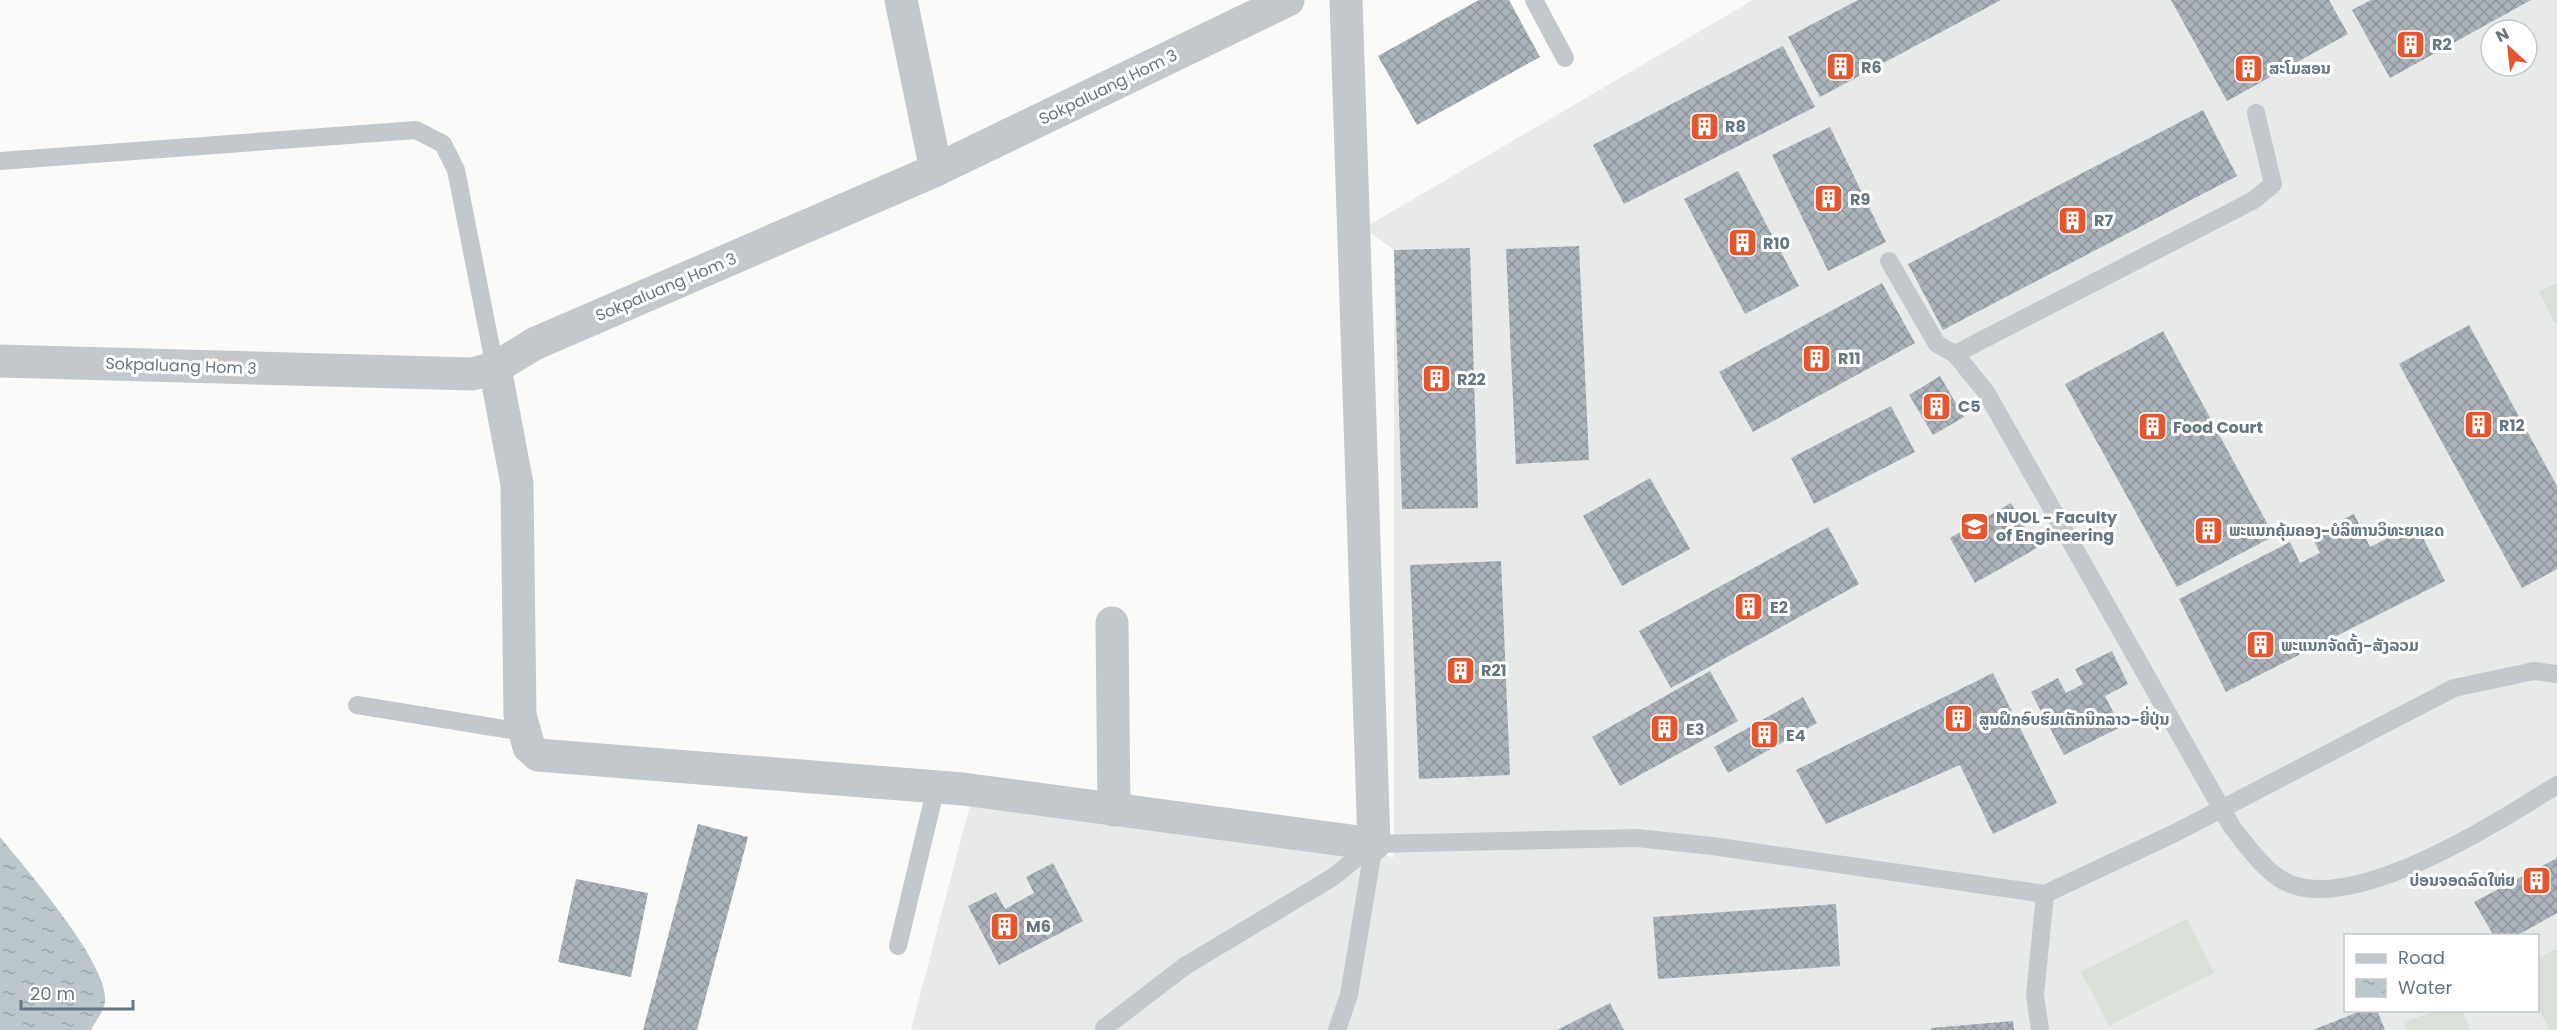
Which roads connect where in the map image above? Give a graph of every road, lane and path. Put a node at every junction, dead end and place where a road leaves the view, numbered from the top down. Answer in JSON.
{"nodes":[{"id":1,"x":901,"y":0,"type":"edge"},
{"id":2,"x":1288,"y":0,"type":"edge"},
{"id":3,"x":1346,"y":0,"type":"edge"},
{"id":4,"x":1534,"y":0,"type":"edge"},
{"id":5,"x":1565,"y":58,"type":"dead end"},
{"id":6,"x":2256,"y":113,"type":"dead end"},
{"id":7,"x":0,"y":160,"type":"edge"},
{"id":8,"x":936,"y":170,"type":"junction"},
{"id":9,"x":1889,"y":261,"type":"dead end"},
{"id":10,"x":1955,"y":354,"type":"junction"},
{"id":11,"x":0,"y":361,"type":"edge"},
{"id":12,"x":495,"y":368,"type":"junction"},
{"id":13,"x":1112,"y":623,"type":"dead end"},
{"id":14,"x":2557,"y":674,"type":"edge"},
{"id":15,"x":357,"y":705,"type":"dead end"},
{"id":16,"x":523,"y":732,"type":"junction"},
{"id":17,"x":2557,"y":784,"type":"edge"},
{"id":18,"x":936,"y":787,"type":"junction"},
{"id":19,"x":2221,"y":809,"type":"junction"},
{"id":20,"x":1114,"y":810,"type":"junction"},
{"id":21,"x":1374,"y":844,"type":"junction"},
{"id":22,"x":2045,"y":894,"type":"junction"},
{"id":23,"x":898,"y":946,"type":"dead end"},
{"id":24,"x":1104,"y":1028,"type":"dead end"},
{"id":25,"x":1337,"y":1030,"type":"edge"},
{"id":26,"x":2040,"y":1030,"type":"edge"}],
"edges":[{"from":1,"to":8,"type":"street"},
{"from":2,"to":8,"type":"street","name":"Sokpaluang Hom 3"},
{"from":3,"to":21,"type":"street"},
{"from":4,"to":5,"type":"lane"},
{"from":6,"to":10,"type":"lane"},
{"from":7,"to":12,"type":"lane"},
{"from":8,"to":12,"type":"street","name":"Sokpaluang Hom 3"},
{"from":9,"to":10,"type":"lane"},
{"from":10,"to":19,"type":"lane"},
{"from":11,"to":12,"type":"street","name":"Sokpaluang Hom 3"},
{"from":12,"to":16,"type":"street"},
{"from":13,"to":20,"type":"street"},
{"from":14,"to":19,"type":"lane"},
{"from":15,"to":16,"type":"lane"},
{"from":16,"to":18,"type":"street"},
{"from":17,"to":19,"type":"lane"},
{"from":18,"to":20,"type":"street"},
{"from":18,"to":23,"type":"lane"},
{"from":19,"to":22,"type":"lane"},
{"from":20,"to":21,"type":"street"},
{"from":21,"to":22,"type":"lane"},
{"from":21,"to":24,"type":"lane"},
{"from":21,"to":25,"type":"lane"},
{"from":22,"to":26,"type":"lane"}]}
